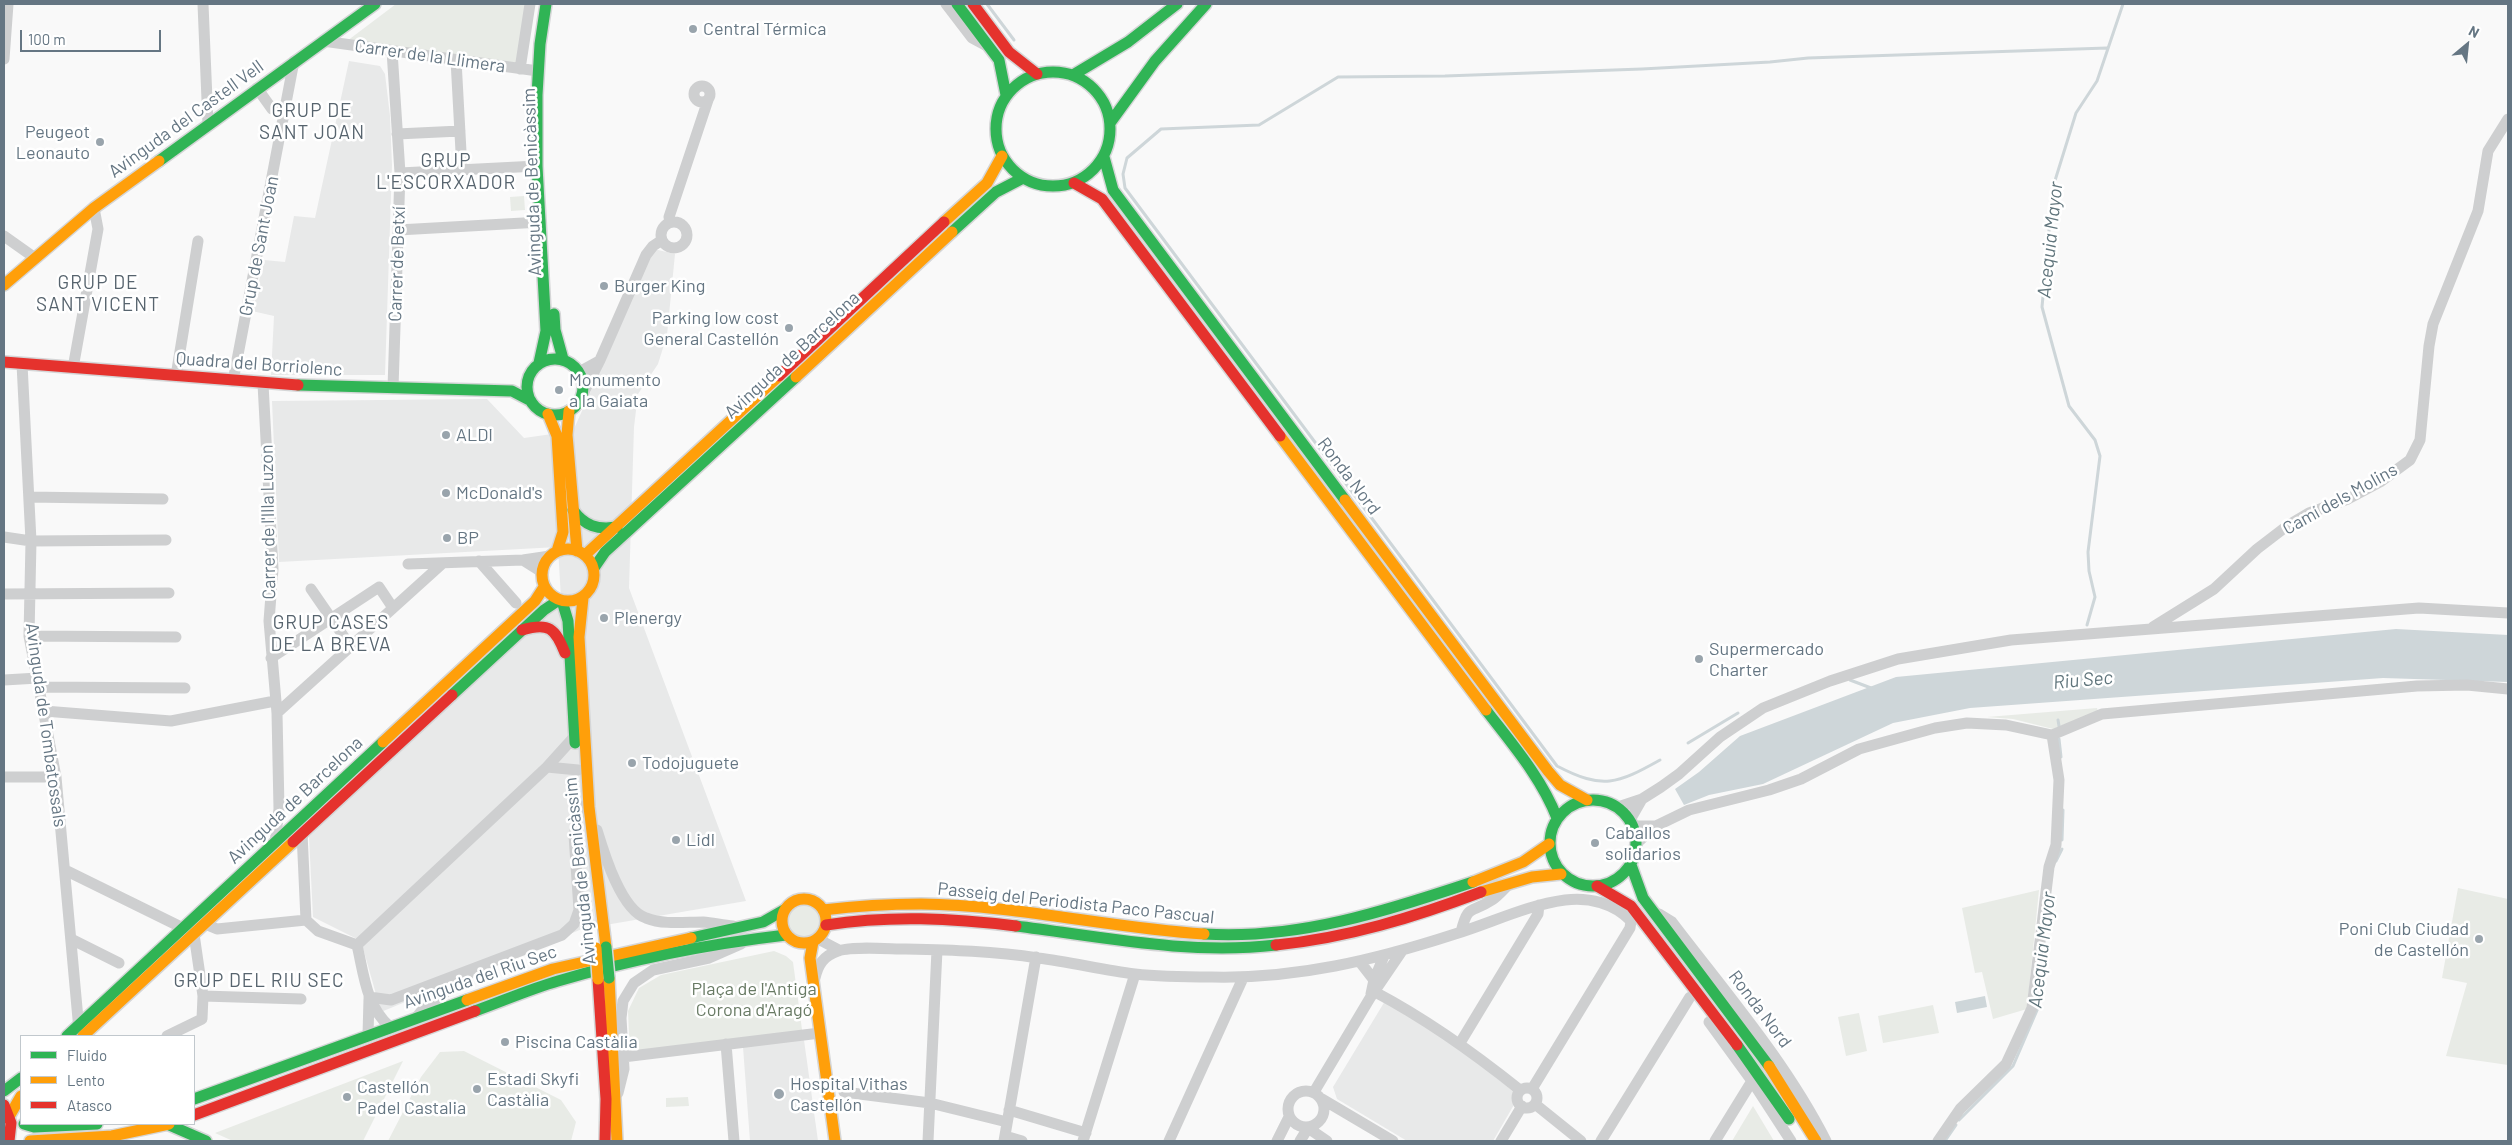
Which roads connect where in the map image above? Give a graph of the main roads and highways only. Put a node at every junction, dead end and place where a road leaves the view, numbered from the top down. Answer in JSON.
{"nodes":[{"id":1,"x":375,"y":4,"type":"edge"},
{"id":2,"x":546,"y":4,"type":"edge"},
{"id":3,"x":555,"y":4,"type":"edge"},
{"id":4,"x":957,"y":4,"type":"edge"},
{"id":5,"x":973,"y":4,"type":"edge"},
{"id":6,"x":1177,"y":4,"type":"edge"},
{"id":7,"x":1206,"y":4,"type":"edge"},
{"id":8,"x":1036,"y":74,"type":"junction"},
{"id":9,"x":1073,"y":75,"type":"junction"},
{"id":10,"x":1006,"y":96,"type":"junction"},
{"id":11,"x":1110,"y":124,"type":"junction"},
{"id":12,"x":1002,"y":156,"type":"junction"},
{"id":13,"x":1104,"y":157,"type":"junction"},
{"id":14,"x":1023,"y":178,"type":"junction"},
{"id":15,"x":1074,"y":183,"type":"junction"},
{"id":16,"x":22,"y":269,"type":"junction"},
{"id":17,"x":4,"y":285,"type":"edge"},
{"id":18,"x":4,"y":295,"type":"edge"},
{"id":19,"x":563,"y":360,"type":"junction"},
{"id":20,"x":4,"y":362,"type":"edge"},
{"id":21,"x":539,"y":363,"type":"junction"},
{"id":22,"x":528,"y":379,"type":"junction"},
{"id":23,"x":512,"y":391,"type":"junction"},
{"id":24,"x":531,"y":400,"type":"junction"},
{"id":25,"x":569,"y":411,"type":"junction"},
{"id":26,"x":548,"y":414,"type":"junction"},
{"id":27,"x":573,"y":510,"type":"junction"},
{"id":28,"x":617,"y":527,"type":"junction"},
{"id":29,"x":581,"y":553,"type":"junction"},
{"id":30,"x":554,"y":554,"type":"junction"},
{"id":31,"x":594,"y":568,"type":"junction"},
{"id":32,"x":544,"y":586,"type":"junction"},
{"id":33,"x":582,"y":598,"type":"junction"},
{"id":34,"x":560,"y":600,"type":"junction"},
{"id":35,"x":521,"y":631,"type":"junction"},
{"id":36,"x":569,"y":661,"type":"junction"},
{"id":37,"x":1587,"y":800,"type":"junction"},
{"id":38,"x":585,"y":807,"type":"junction"},
{"id":39,"x":1556,"y":818,"type":"junction"},
{"id":40,"x":1549,"y":844,"type":"junction"},
{"id":41,"x":1631,"y":865,"type":"junction"},
{"id":42,"x":1561,"y":874,"type":"junction"},
{"id":43,"x":1597,"y":886,"type":"junction"},
{"id":44,"x":784,"y":910,"type":"junction"},
{"id":45,"x":823,"y":910,"type":"junction"},
{"id":46,"x":786,"y":935,"type":"junction"},
{"id":47,"x":820,"y":935,"type":"junction"},
{"id":48,"x":798,"y":943,"type":"junction"},
{"id":49,"x":810,"y":958,"type":"junction"},
{"id":50,"x":603,"y":978,"type":"junction"},
{"id":51,"x":81,"y":1033,"type":"edge"},
{"id":52,"x":20,"y":1079,"type":"edge"},
{"id":53,"x":4,"y":1091,"type":"edge"},
{"id":54,"x":20,"y":1099,"type":"edge"},
{"id":55,"x":195,"y":1099,"type":"edge"},
{"id":56,"x":198,"y":1113,"type":"edge"},
{"id":57,"x":14,"y":1117,"type":"edge"},
{"id":58,"x":30,"y":1125,"type":"edge"},
{"id":59,"x":61,"y":1125,"type":"edge"},
{"id":60,"x":81,"y":1125,"type":"edge"},
{"id":61,"x":164,"y":1125,"type":"edge"},
{"id":62,"x":170,"y":1125,"type":"edge"},
{"id":63,"x":116,"y":1139,"type":"edge"},
{"id":64,"x":202,"y":1139,"type":"edge"},
{"id":65,"x":9,"y":1141,"type":"edge"},
{"id":66,"x":30,"y":1141,"type":"edge"},
{"id":67,"x":54,"y":1141,"type":"edge"},
{"id":68,"x":605,"y":1141,"type":"edge"},
{"id":69,"x":617,"y":1141,"type":"edge"},
{"id":70,"x":835,"y":1141,"type":"edge"},
{"id":71,"x":1802,"y":1141,"type":"edge"},
{"id":72,"x":1816,"y":1141,"type":"edge"}],
"edges":[{"from":1,"to":16,"type":"main road","name":"Avinguda del Castell Vell"},
{"from":2,"to":21,"type":"main road","name":"Avinguda de Benicàssim"},
{"from":3,"to":19,"type":"main road","name":"Avinguda de Benicàssim"},
{"from":4,"to":10,"type":"main road"},
{"from":5,"to":8,"type":"main road"},
{"from":6,"to":9,"type":"main road"},
{"from":7,"to":11,"type":"main road"},
{"from":8,"to":9,"type":"main road"},
{"from":8,"to":10,"type":"main road"},
{"from":9,"to":11,"type":"main road"},
{"from":10,"to":12,"type":"main road"},
{"from":11,"to":13,"type":"main road"},
{"from":12,"to":14,"type":"main road"},
{"from":12,"to":28,"type":"main road","name":"Avinguda de Barcelona"},
{"from":13,"to":15,"type":"main road"},
{"from":13,"to":37,"type":"main road","name":"Ronda Nord"},
{"from":14,"to":15,"type":"main road"},
{"from":14,"to":31,"type":"main road","name":"Avinguda de Barcelona"},
{"from":15,"to":39,"type":"main road","name":"Ronda Nord"},
{"from":16,"to":17,"type":"main road","name":"Avinguda del Castell Vell"},
{"from":16,"to":18,"type":"main road","name":"Avinguda del Castell Vell"},
{"from":19,"to":21,"type":"main road"},
{"from":19,"to":25,"type":"main road"},
{"from":20,"to":23,"type":"main road","name":"Quadra del Borriolenc"},
{"from":21,"to":22,"type":"main road"},
{"from":22,"to":23,"type":"main road"},
{"from":22,"to":24,"type":"main road"},
{"from":23,"to":24,"type":"main road","name":"Quadra del Borriolenc"},
{"from":24,"to":26,"type":"main road"},
{"from":25,"to":26,"type":"main road"},
{"from":25,"to":27,"type":"main road"},
{"from":26,"to":30,"type":"main road"},
{"from":27,"to":28,"type":"main road"},
{"from":27,"to":29,"type":"main road"},
{"from":28,"to":29,"type":"main road","name":"Avinguda de Barcelona"},
{"from":29,"to":30,"type":"main road"},
{"from":29,"to":31,"type":"main road"},
{"from":30,"to":32,"type":"main road"},
{"from":31,"to":33,"type":"main road"},
{"from":32,"to":34,"type":"main road"},
{"from":32,"to":51,"type":"main road","name":"Avinguda de Barcelona"},
{"from":33,"to":34,"type":"main road"},
{"from":33,"to":38,"type":"main road","name":"Avinguda de Benicàssim"},
{"from":34,"to":35,"type":"main road","name":"Avinguda de Barcelona"},
{"from":34,"to":36,"type":"main road","name":"Avinguda de Benicàssim"},
{"from":35,"to":36,"type":"main road"},
{"from":35,"to":51,"type":"main road","name":"Avinguda de Barcelona"},
{"from":36,"to":38,"type":"main road","name":"Avinguda de Benicàssim"},
{"from":37,"to":39,"type":"main road"},
{"from":37,"to":41,"type":"main road"},
{"from":38,"to":50,"type":"main road","name":"Avinguda de Benicàssim","bridge":true},
{"from":39,"to":40,"type":"main road"},
{"from":40,"to":42,"type":"main road"},
{"from":40,"to":45,"type":"main road","name":"Passeig del Periodista Paco Pascual"},
{"from":41,"to":43,"type":"main road"},
{"from":41,"to":72,"type":"main road","name":"Ronda Nord"},
{"from":42,"to":43,"type":"main road"},
{"from":42,"to":47,"type":"main road","name":"Passeig del Periodista Paco Pascual"},
{"from":43,"to":71,"type":"main road"},
{"from":44,"to":45,"type":"main road"},
{"from":44,"to":46,"type":"main road"},
{"from":44,"to":55,"type":"main road","name":"Avinguda del Riu Sec"},
{"from":45,"to":47,"type":"main road"},
{"from":46,"to":48,"type":"main road"},
{"from":46,"to":56,"type":"main road","name":"Avinguda del Riu Sec"},
{"from":47,"to":48,"type":"main road"},
{"from":47,"to":49,"type":"main road"},
{"from":48,"to":49,"type":"main road"},
{"from":49,"to":70,"type":"main road"},
{"from":50,"to":68,"type":"main road","name":"Avinguda de Benicàssim"},
{"from":50,"to":69,"type":"main road","name":"Avinguda de Benicàssim"},
{"from":52,"to":53,"type":"main road"},
{"from":54,"to":57,"type":"main road"},
{"from":56,"to":64,"type":"main road"},
{"from":57,"to":65,"type":"main road"},
{"from":58,"to":59,"type":"main road"},
{"from":59,"to":60,"type":"main road"},
{"from":61,"to":63,"type":"main road"},
{"from":62,"to":64,"type":"main road"},
{"from":63,"to":67,"type":"main road"},
{"from":66,"to":67,"type":"main road"}]}
